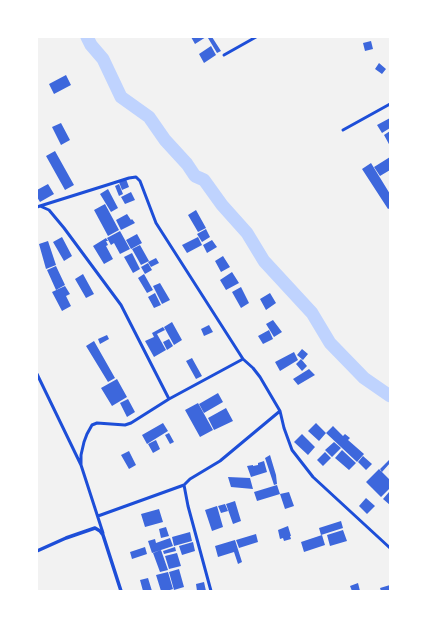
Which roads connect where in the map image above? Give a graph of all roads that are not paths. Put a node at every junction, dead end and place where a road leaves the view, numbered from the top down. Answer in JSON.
{"nodes":[{"id":1,"x":256,"y":37,"type":"edge"},
{"id":2,"x":224,"y":55,"type":"dead end"},
{"id":3,"x":390,"y":104,"type":"edge"},
{"id":4,"x":344,"y":130,"type":"dead end"},
{"id":5,"x":39,"y":206,"type":"edge"},
{"id":6,"x":243,"y":359,"type":"junction"},
{"id":7,"x":37,"y":374,"type":"edge"},
{"id":8,"x":169,"y":399,"type":"junction"},
{"id":9,"x":280,"y":412,"type":"junction"},
{"id":10,"x":80,"y":465,"type":"junction"},
{"id":11,"x":184,"y":486,"type":"junction"},
{"id":12,"x":98,"y":516,"type":"junction"},
{"id":13,"x":103,"y":535,"type":"junction"},
{"id":14,"x":390,"y":548,"type":"edge"},
{"id":15,"x":37,"y":551,"type":"edge"},
{"id":16,"x":121,"y":591,"type":"edge"},
{"id":17,"x":211,"y":591,"type":"edge"}],
"edges":[{"from":1,"to":2,"type":"street"},
{"from":3,"to":4,"type":"street"},
{"from":5,"to":6,"type":"street"},
{"from":5,"to":8,"type":"street"},
{"from":6,"to":8,"type":"street"},
{"from":6,"to":9,"type":"street"},
{"from":7,"to":10,"type":"street"},
{"from":8,"to":10,"type":"street"},
{"from":9,"to":11,"type":"street"},
{"from":9,"to":14,"type":"street"},
{"from":10,"to":12,"type":"street"},
{"from":11,"to":12,"type":"street"},
{"from":11,"to":17,"type":"street"},
{"from":12,"to":13,"type":"street"},
{"from":13,"to":15,"type":"street"},
{"from":13,"to":16,"type":"street"}]}
